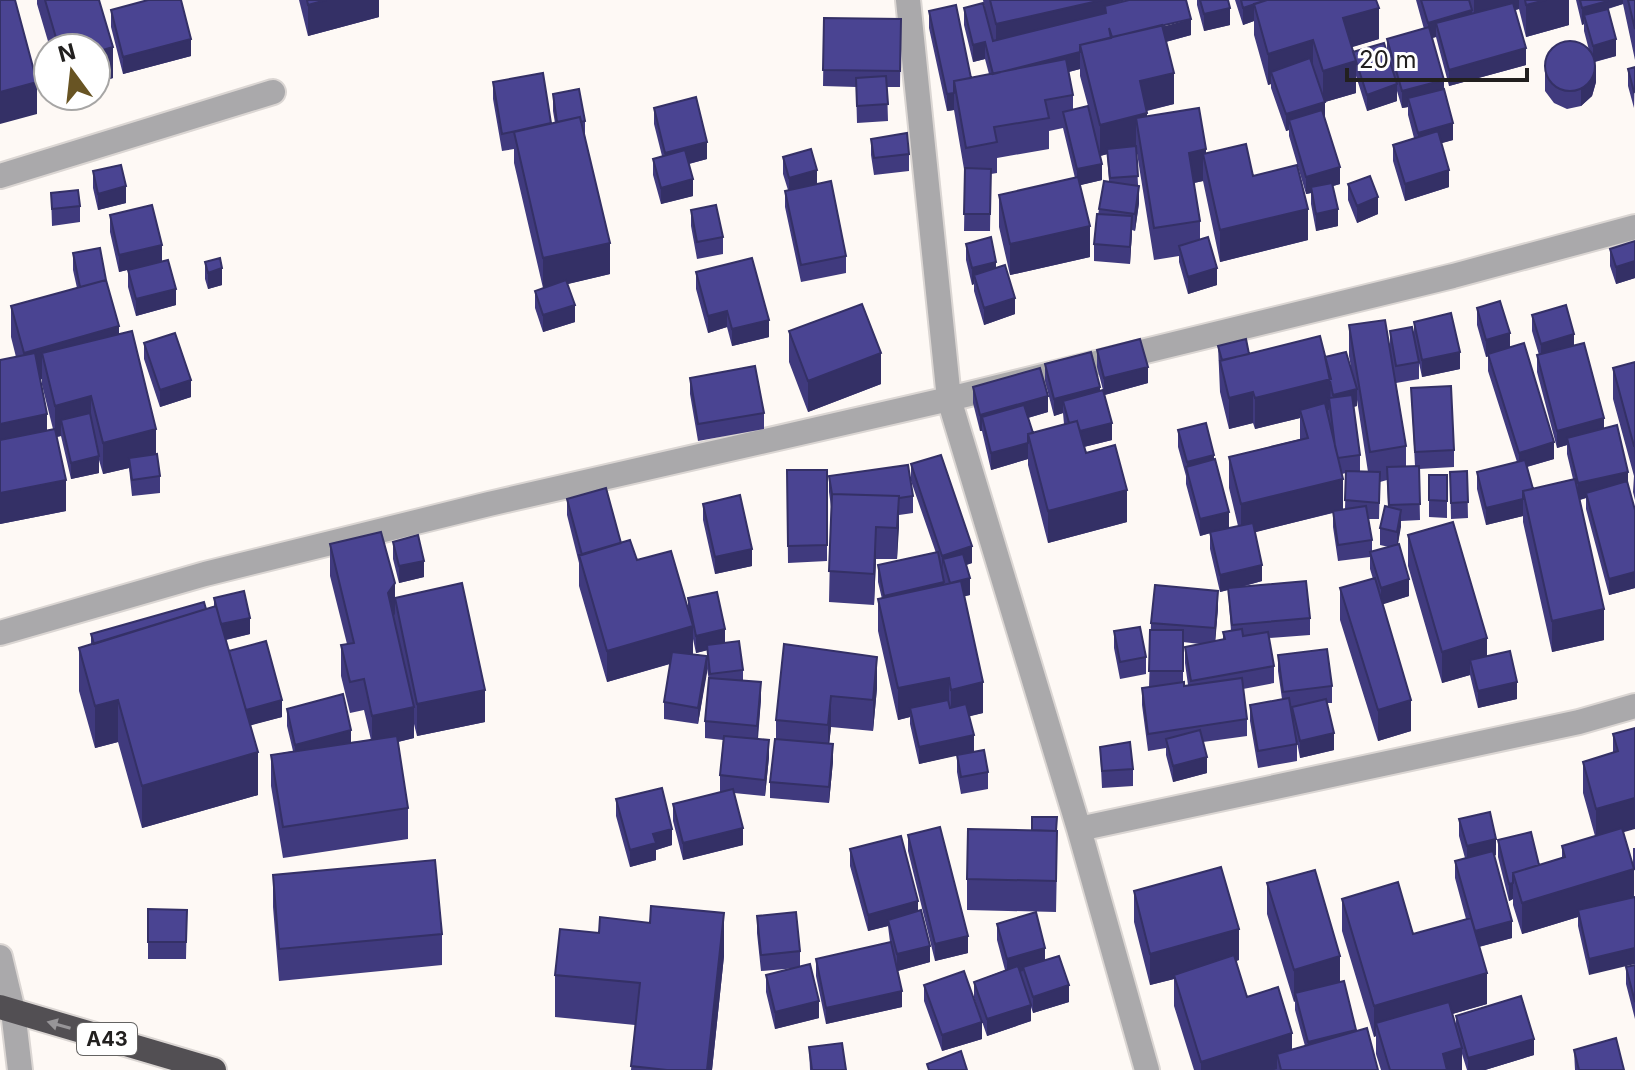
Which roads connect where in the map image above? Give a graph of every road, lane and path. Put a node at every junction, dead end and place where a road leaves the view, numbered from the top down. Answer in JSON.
{"nodes":[{"id":1,"x":908,"y":0,"type":"edge"},
{"id":2,"x":273,"y":92,"type":"dead end"},
{"id":3,"x":0,"y":176,"type":"edge"},
{"id":4,"x":1635,"y":227,"type":"edge"},
{"id":5,"x":949,"y":399,"type":"junction"},
{"id":6,"x":0,"y":633,"type":"edge"},
{"id":7,"x":1635,"y":706,"type":"edge"},
{"id":8,"x":1079,"y":829,"type":"junction"},
{"id":9,"x":0,"y":957,"type":"edge"},
{"id":10,"x":7,"y":1009,"type":"edge"},
{"id":11,"x":20,"y":1070,"type":"edge"},
{"id":12,"x":214,"y":1070,"type":"edge"},
{"id":13,"x":1147,"y":1070,"type":"edge"}],
"edges":[{"from":1,"to":5,"type":"street"},
{"from":2,"to":3,"type":"street"},
{"from":4,"to":5,"type":"street"},
{"from":5,"to":6,"type":"street"},
{"from":5,"to":8,"type":"street"},
{"from":7,"to":8,"type":"street"},
{"from":8,"to":13,"type":"street"},
{"from":9,"to":10,"type":"street"},
{"from":10,"to":11,"type":"street"},
{"from":12,"to":10,"type":"highway","number":"A43","one_way":true}]}
